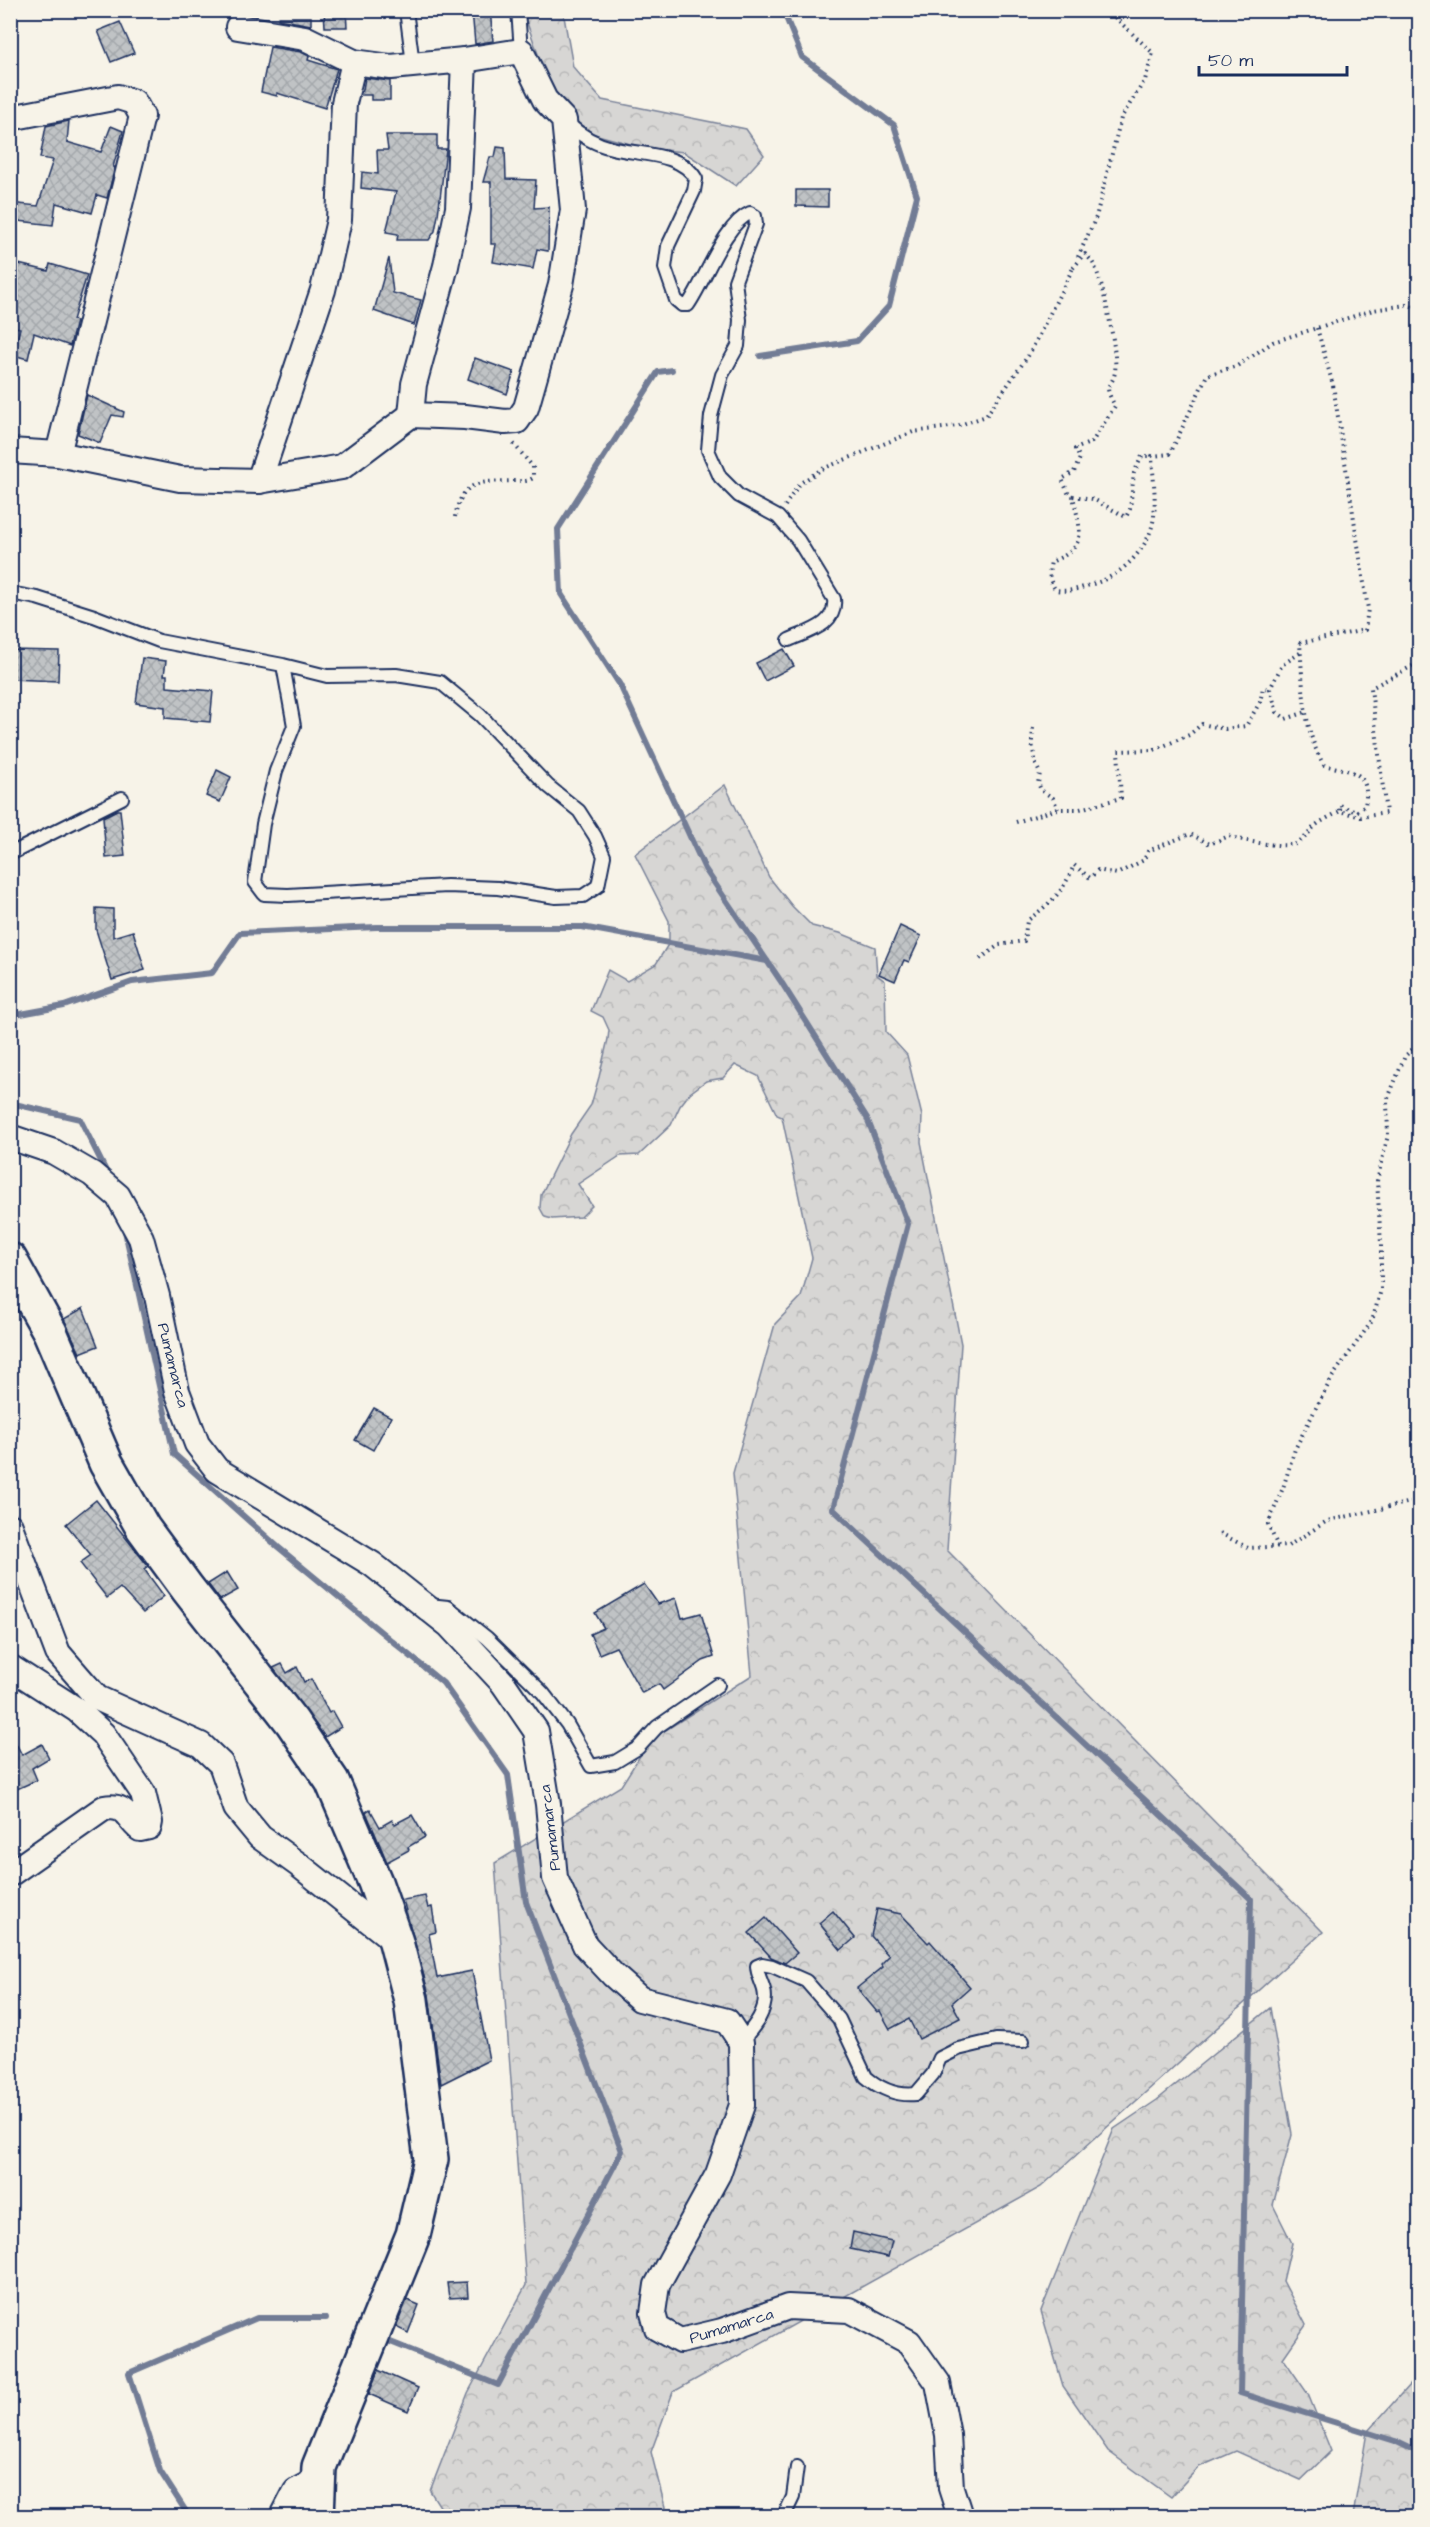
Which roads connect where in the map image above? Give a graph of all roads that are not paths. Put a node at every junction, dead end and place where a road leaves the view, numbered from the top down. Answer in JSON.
{"nodes":[{"id":1,"x":406,"y":10,"type":"edge"},
{"id":2,"x":518,"y":10,"type":"edge"},
{"id":3,"x":238,"y":27,"type":"dead end"},
{"id":4,"x":521,"y":51,"type":"junction"},
{"id":5,"x":464,"y":60,"type":"junction"},
{"id":6,"x":354,"y":62,"type":"junction"},
{"id":7,"x":413,"y":64,"type":"junction"},
{"id":8,"x":10,"y":118,"type":"edge"},
{"id":9,"x":564,"y":120,"type":"junction"},
{"id":10,"x":411,"y":415,"type":"junction"},
{"id":11,"x":10,"y":451,"type":"edge"},
{"id":12,"x":58,"y":454,"type":"junction"},
{"id":13,"x":260,"y":481,"type":"junction"},
{"id":14,"x":10,"y":593,"type":"edge"},
{"id":15,"x":789,"y":640,"type":"dead end"},
{"id":16,"x":284,"y":665,"type":"junction"},
{"id":17,"x":122,"y":798,"type":"dead end"},
{"id":18,"x":10,"y":854,"type":"edge"},
{"id":19,"x":10,"y":1137,"type":"edge"},
{"id":20,"x":10,"y":1260,"type":"edge"},
{"id":21,"x":10,"y":1526,"type":"edge"},
{"id":22,"x":422,"y":1604,"type":"junction"},
{"id":23,"x":10,"y":1667,"type":"edge"},
{"id":24,"x":718,"y":1684,"type":"dead end"},
{"id":25,"x":87,"y":1704,"type":"junction"},
{"id":26,"x":10,"y":1874,"type":"edge"},
{"id":27,"x":396,"y":1942,"type":"junction"},
{"id":28,"x":1023,"y":2041,"type":"dead end"},
{"id":29,"x":741,"y":2042,"type":"junction"},
{"id":30,"x":797,"y":2466,"type":"dead end"},
{"id":31,"x":318,"y":2479,"type":"junction"},
{"id":32,"x":283,"y":2517,"type":"edge"},
{"id":33,"x":317,"y":2517,"type":"edge"},
{"id":34,"x":784,"y":2517,"type":"edge"},
{"id":35,"x":960,"y":2517,"type":"edge"}],
"edges":[{"from":1,"to":7,"type":"lane"},
{"from":2,"to":4,"type":"lane"},
{"from":3,"to":6,"type":"street"},
{"from":4,"to":5,"type":"street"},
{"from":4,"to":9,"type":"street"},
{"from":5,"to":7,"type":"street"},
{"from":5,"to":10,"type":"street"},
{"from":6,"to":7,"type":"street"},
{"from":6,"to":13,"type":"street"},
{"from":8,"to":12,"type":"street"},
{"from":9,"to":10,"type":"street"},
{"from":9,"to":15,"type":"lane"},
{"from":10,"to":13,"type":"street"},
{"from":11,"to":12,"type":"street"},
{"from":12,"to":13,"type":"street"},
{"from":14,"to":16,"type":"lane"},
{"from":16,"to":16,"type":"lane"},
{"from":17,"to":18,"type":"lane"},
{"from":19,"to":22,"type":"street","name":"Pumamarca"},
{"from":20,"to":27,"type":"main road"},
{"from":21,"to":25,"type":"street"},
{"from":22,"to":24,"type":"lane"},
{"from":22,"to":29,"type":"street","name":"Pumamarca"},
{"from":23,"to":25,"type":"street"},
{"from":25,"to":26,"type":"street"},
{"from":25,"to":27,"type":"street"},
{"from":27,"to":31,"type":"main road"},
{"from":28,"to":29,"type":"lane"},
{"from":29,"to":35,"type":"street","name":"Pumamarca"},
{"from":30,"to":34,"type":"lane"},
{"from":31,"to":32,"type":"street"},
{"from":31,"to":33,"type":"main road"}]}
